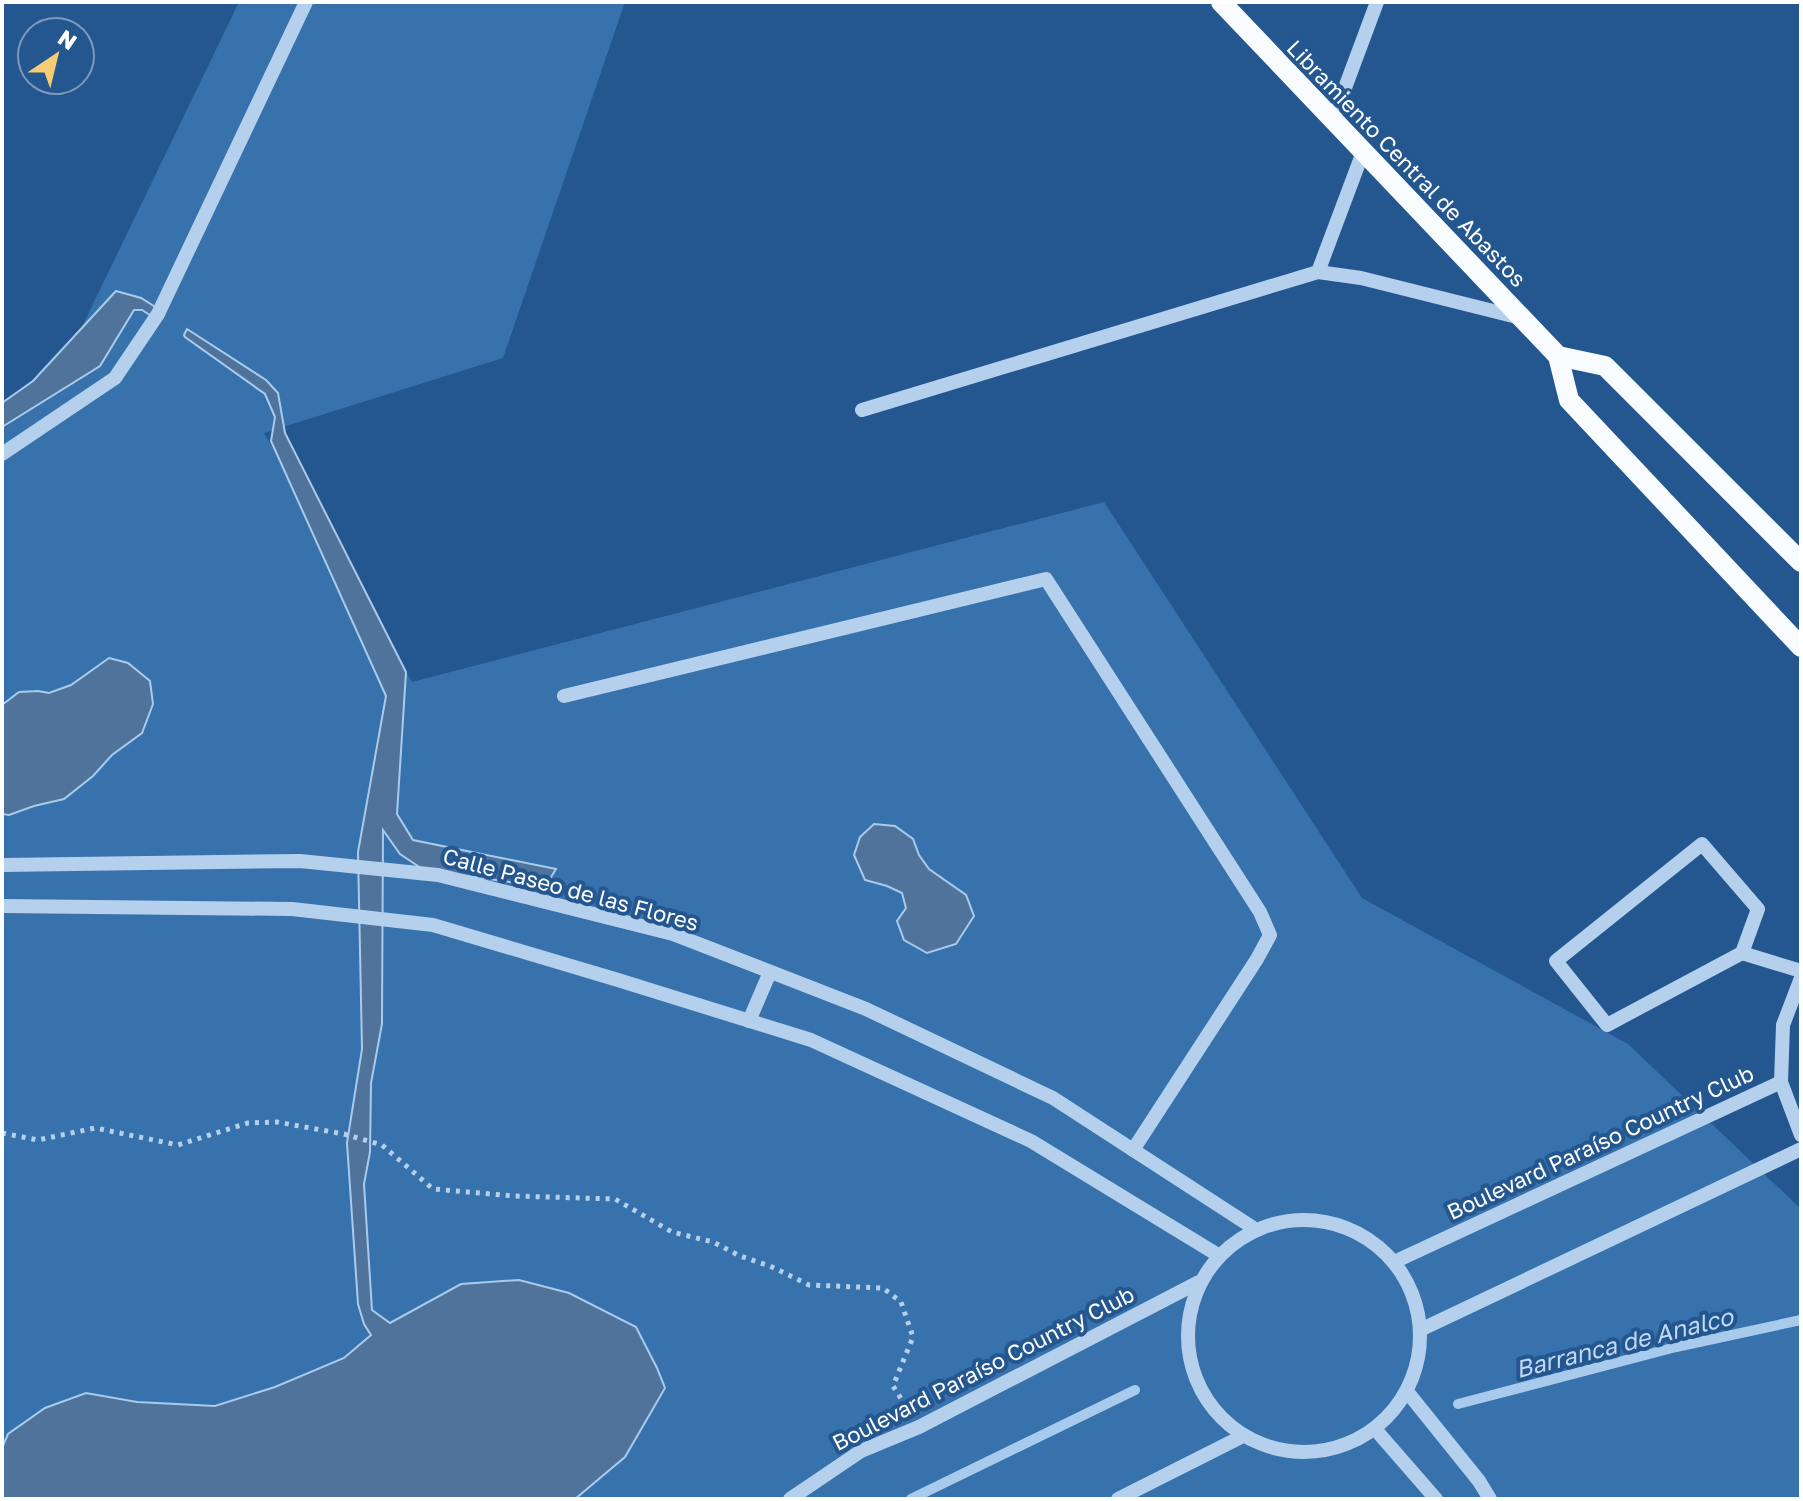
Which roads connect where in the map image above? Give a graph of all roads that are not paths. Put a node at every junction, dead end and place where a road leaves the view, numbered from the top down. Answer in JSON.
{"nodes":[{"id":1,"x":306,"y":2,"type":"edge"},
{"id":2,"x":1221,"y":2,"type":"edge"},
{"id":3,"x":1377,"y":2,"type":"edge"},
{"id":4,"x":1333,"y":120,"type":"junction"},
{"id":5,"x":1363,"y":152,"type":"junction"},
{"id":6,"x":1318,"y":272,"type":"junction"},
{"id":7,"x":1522,"y":319,"type":"junction"},
{"id":8,"x":1558,"y":356,"type":"junction"},
{"id":9,"x":862,"y":410,"type":"dead end"},
{"id":10,"x":2,"y":454,"type":"edge"},
{"id":11,"x":1801,"y":562,"type":"edge"},
{"id":12,"x":1801,"y":647,"type":"edge"},
{"id":13,"x":564,"y":696,"type":"dead end"},
{"id":14,"x":2,"y":865,"type":"edge"},
{"id":15,"x":2,"y":906,"type":"edge"},
{"id":16,"x":1742,"y":953,"type":"junction"},
{"id":17,"x":1801,"y":971,"type":"edge"},
{"id":18,"x":770,"y":972,"type":"junction"},
{"id":19,"x":1801,"y":978,"type":"edge"},
{"id":20,"x":749,"y":1021,"type":"junction"},
{"id":21,"x":1781,"y":1082,"type":"junction"},
{"id":22,"x":1801,"y":1135,"type":"edge"},
{"id":23,"x":1801,"y":1149,"type":"edge"},
{"id":24,"x":1133,"y":1150,"type":"junction"},
{"id":25,"x":1252,"y":1227,"type":"junction"},
{"id":26,"x":1218,"y":1255,"type":"junction"},
{"id":27,"x":1394,"y":1262,"type":"junction"},
{"id":28,"x":1199,"y":1282,"type":"junction"},
{"id":29,"x":1420,"y":1330,"type":"junction"},
{"id":30,"x":1409,"y":1394,"type":"junction"},
{"id":31,"x":1375,"y":1429,"type":"junction"},
{"id":32,"x":1243,"y":1436,"type":"junction"},
{"id":33,"x":790,"y":1499,"type":"edge"},
{"id":34,"x":1118,"y":1499,"type":"edge"},
{"id":35,"x":1436,"y":1499,"type":"edge"},
{"id":36,"x":1490,"y":1499,"type":"edge"}],
"edges":[{"from":1,"to":10,"type":"street"},
{"from":2,"to":4,"type":"main road","name":"Libramiento Central de Abastos"},
{"from":3,"to":4,"type":"street"},
{"from":4,"to":5,"type":"main road","name":"Libramiento Central de Abastos"},
{"from":5,"to":6,"type":"street"},
{"from":5,"to":7,"type":"main road","name":"Libramiento Central de Abastos"},
{"from":6,"to":7,"type":"street"},
{"from":6,"to":9,"type":"street"},
{"from":7,"to":8,"type":"main road","name":"Libramiento Central de Abastos"},
{"from":8,"to":11,"type":"main road"},
{"from":8,"to":12,"type":"main road"},
{"from":13,"to":24,"type":"street"},
{"from":14,"to":18,"type":"street","name":"Calle Paseo de las Flores"},
{"from":15,"to":20,"type":"street"},
{"from":16,"to":16,"type":"street"},
{"from":16,"to":17,"type":"street"},
{"from":18,"to":20,"type":"street"},
{"from":18,"to":24,"type":"street","name":"Calle Paseo de las Flores"},
{"from":19,"to":21,"type":"street"},
{"from":20,"to":26,"type":"street"},
{"from":21,"to":22,"type":"street"},
{"from":21,"to":27,"type":"street","name":"Boulevard Paraíso Country Club"},
{"from":23,"to":29,"type":"street"},
{"from":24,"to":25,"type":"street","name":"Calle Paseo de las Flores"},
{"from":25,"to":26,"type":"street"},
{"from":25,"to":27,"type":"street"},
{"from":26,"to":28,"type":"street"},
{"from":27,"to":29,"type":"street"},
{"from":28,"to":32,"type":"street"},
{"from":28,"to":33,"type":"street","name":"Boulevard Paraíso Country Club"},
{"from":29,"to":30,"type":"street"},
{"from":30,"to":31,"type":"street"},
{"from":30,"to":36,"type":"street"},
{"from":31,"to":32,"type":"street"},
{"from":31,"to":35,"type":"street"},
{"from":32,"to":34,"type":"street"}]}
